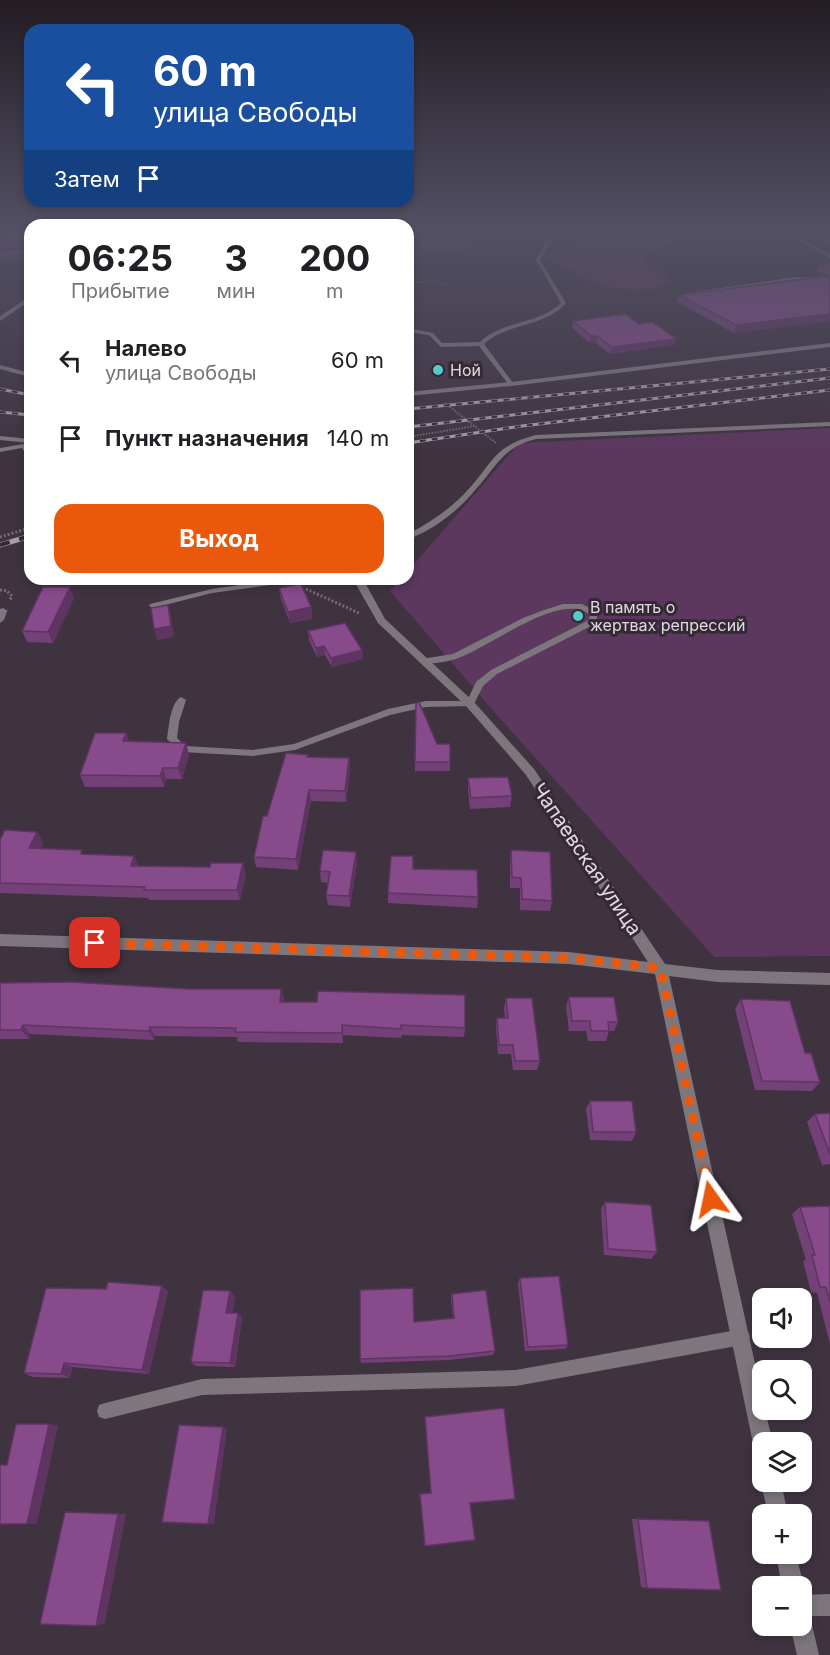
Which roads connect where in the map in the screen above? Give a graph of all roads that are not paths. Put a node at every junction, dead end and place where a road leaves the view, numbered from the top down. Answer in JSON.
{"nodes":[{"id":1,"x":21,"y":304,"type":"edge"},
{"id":2,"x":563,"y":304,"type":"edge"},
{"id":3,"x":0,"y":319,"type":"edge"},
{"id":4,"x":414,"y":331,"type":"edge"},
{"id":5,"x":481,"y":344,"type":"junction"},
{"id":6,"x":830,"y":345,"type":"edge"},
{"id":7,"x":0,"y":367,"type":"edge"},
{"id":8,"x":24,"y":373,"type":"edge"},
{"id":9,"x":511,"y":384,"type":"junction"},
{"id":10,"x":414,"y":394,"type":"edge"},
{"id":11,"x":830,"y":424,"type":"edge"},
{"id":12,"x":0,"y":438,"type":"edge"},
{"id":13,"x":24,"y":443,"type":"edge"},
{"id":14,"x":24,"y":445,"type":"edge"},
{"id":15,"x":0,"y":450,"type":"edge"},
{"id":16,"x":414,"y":534,"type":"edge"},
{"id":17,"x":255,"y":585,"type":"edge"},
{"id":18,"x":361,"y":585,"type":"edge"},
{"id":19,"x":153,"y":606,"type":"edge"},
{"id":20,"x":424,"y":661,"type":"junction"},
{"id":21,"x":181,"y":700,"type":"dead end"},
{"id":22,"x":470,"y":704,"type":"junction"},
{"id":23,"x":0,"y":940,"type":"edge"},
{"id":24,"x":660,"y":968,"type":"junction"},
{"id":25,"x":830,"y":979,"type":"edge"},
{"id":26,"x":742,"y":1337,"type":"junction"},
{"id":27,"x":105,"y":1411,"type":"dead end"},
{"id":28,"x":762,"y":1432,"type":"edge"},
{"id":29,"x":830,"y":1605,"type":"edge"},
{"id":30,"x":812,"y":1606,"type":"edge"},
{"id":31,"x":804,"y":1636,"type":"edge"},
{"id":32,"x":808,"y":1655,"type":"edge"}],
"edges":[{"from":1,"to":3,"type":"street"},
{"from":2,"to":5,"type":"lane"},
{"from":4,"to":5,"type":"lane"},
{"from":5,"to":9,"type":"lane"},
{"from":6,"to":9,"type":"street"},
{"from":7,"to":8,"type":"street"},
{"from":9,"to":10,"type":"street"},
{"from":11,"to":16,"type":"lane"},
{"from":12,"to":13,"type":"lane"},
{"from":14,"to":15,"type":"lane"},
{"from":17,"to":19,"type":"lane"},
{"from":18,"to":20,"type":"street","name":"Чапаевская улица"},
{"from":20,"to":22,"type":"street","name":"Чапаевская улица"},
{"from":20,"to":22,"type":"lane"},
{"from":21,"to":22,"type":"lane"},
{"from":22,"to":24,"type":"street","name":"Чапаевская улица"},
{"from":23,"to":24,"type":"street"},
{"from":24,"to":25,"type":"street"},
{"from":24,"to":26,"type":"street","name":"Чапаевская улица"},
{"from":26,"to":27,"type":"lane"},
{"from":26,"to":28,"type":"street","name":"Чапаевская улица"},
{"from":29,"to":30,"type":"street"},
{"from":31,"to":32,"type":"street"}]}
